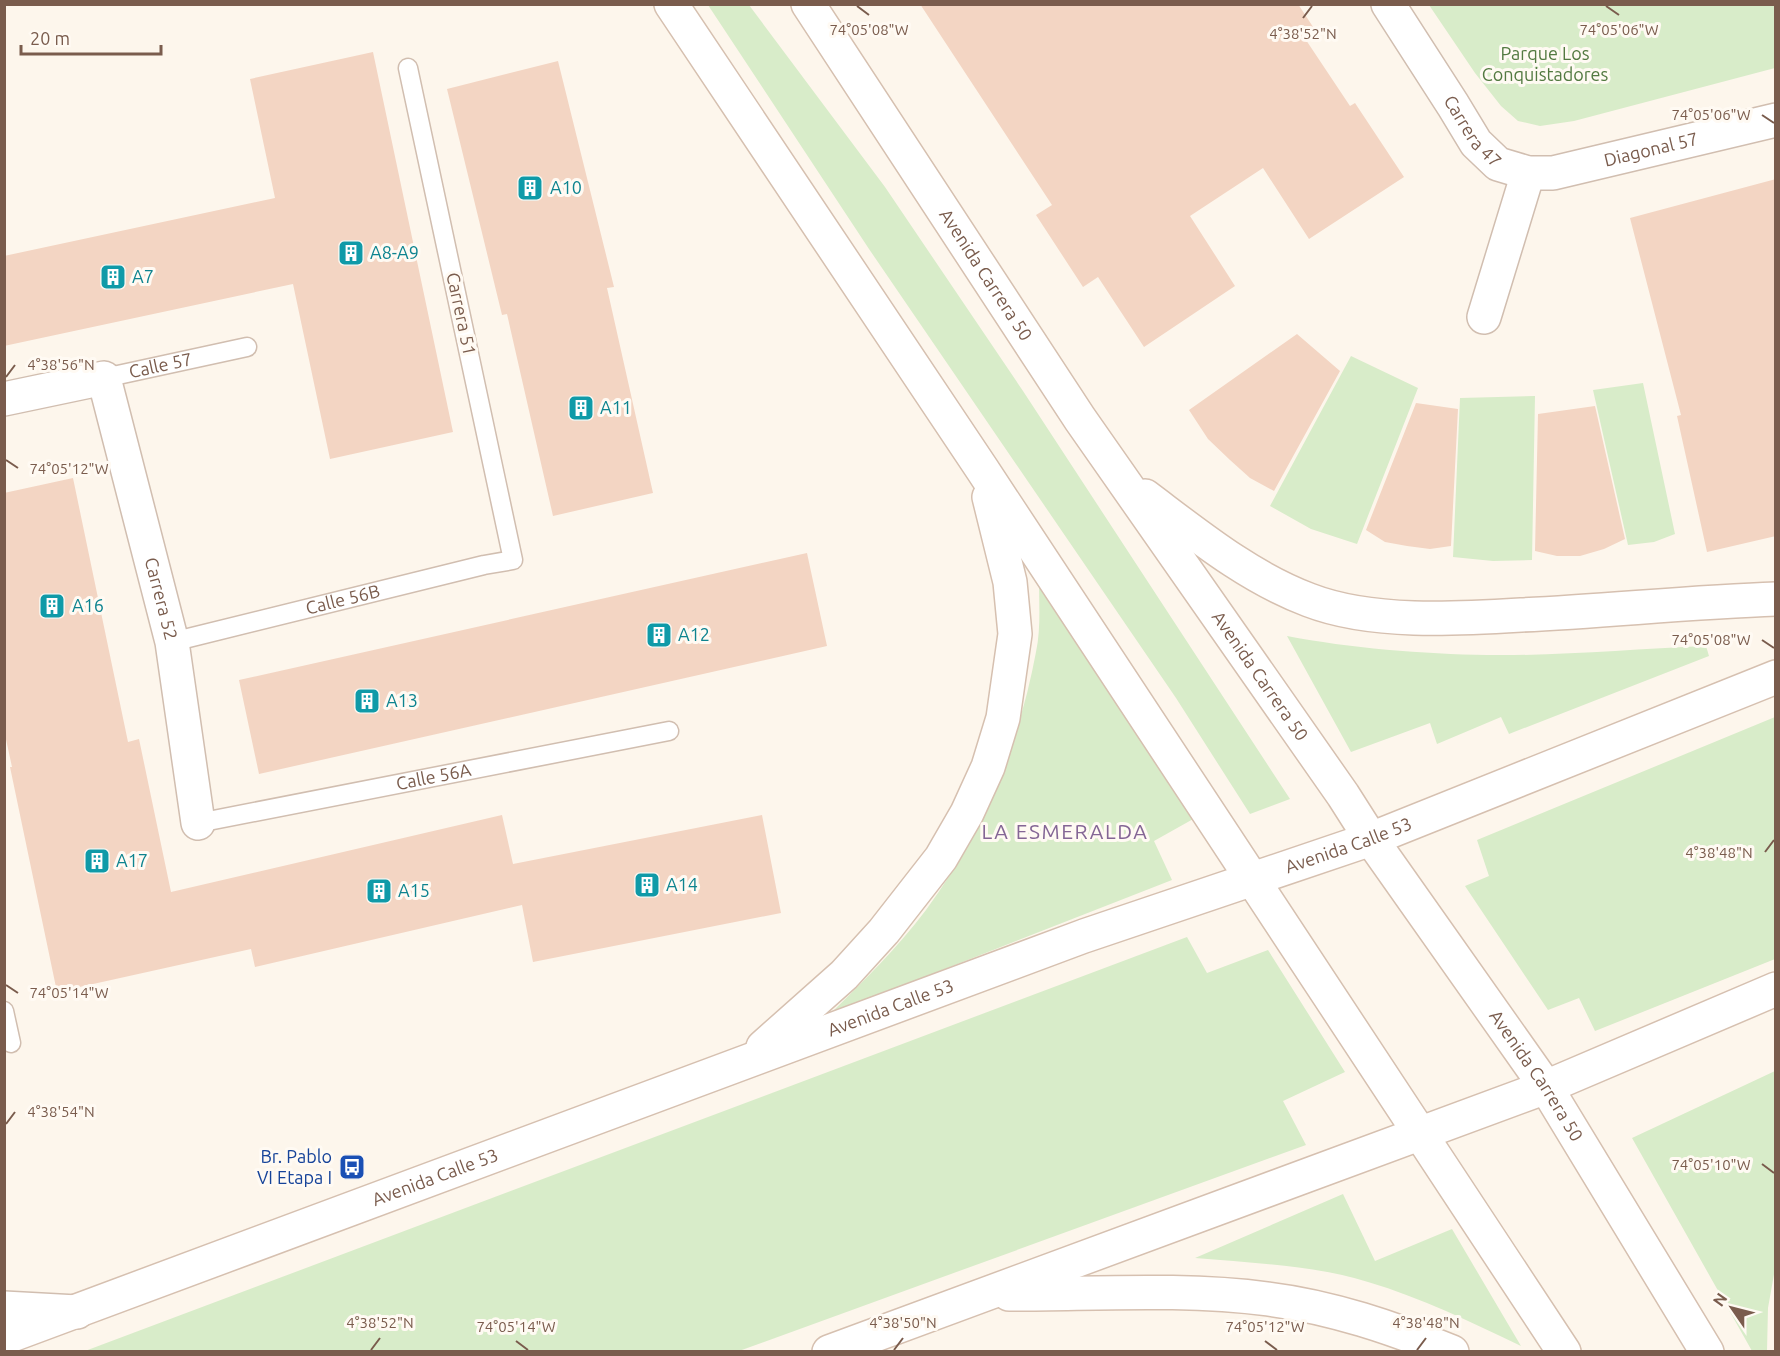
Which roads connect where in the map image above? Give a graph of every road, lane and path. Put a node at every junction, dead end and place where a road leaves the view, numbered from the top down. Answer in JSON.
{"nodes":[{"id":1,"x":671,"y":4,"type":"edge"},
{"id":2,"x":807,"y":4,"type":"edge"},
{"id":3,"x":1388,"y":4,"type":"edge"},
{"id":4,"x":408,"y":68,"type":"dead end"},
{"id":5,"x":1776,"y":120,"type":"edge"},
{"id":6,"x":1528,"y":173,"type":"junction"},
{"id":7,"x":1484,"y":317,"type":"dead end"},
{"id":8,"x":247,"y":347,"type":"dead end"},
{"id":9,"x":104,"y":378,"type":"junction"},
{"id":10,"x":4,"y":399,"type":"edge"},
{"id":11,"x":982,"y":469,"type":"junction"},
{"id":12,"x":1122,"y":479,"type":"junction"},
{"id":13,"x":513,"y":560,"type":"joint"},
{"id":14,"x":1776,"y":599,"type":"edge"},
{"id":15,"x":172,"y":642,"type":"junction"},
{"id":16,"x":1776,"y":676,"type":"edge"},
{"id":17,"x":669,"y":731,"type":"dead end"},
{"id":18,"x":198,"y":823,"type":"joint"},
{"id":19,"x":1371,"y":839,"type":"junction"},
{"id":20,"x":1252,"y":879,"type":"junction"},
{"id":21,"x":1776,"y":989,"type":"edge"},
{"id":22,"x":4,"y":1011,"type":"edge"},
{"id":23,"x":11,"y":1043,"type":"dead end"},
{"id":24,"x":746,"y":1062,"type":"junction"},
{"id":25,"x":1546,"y":1087,"type":"junction"},
{"id":26,"x":1421,"y":1133,"type":"junction"},
{"id":27,"x":986,"y":1294,"type":"junction"},
{"id":28,"x":4,"y":1308,"type":"edge"},
{"id":29,"x":77,"y":1312,"type":"junction"},
{"id":30,"x":4,"y":1338,"type":"edge"},
{"id":31,"x":829,"y":1352,"type":"edge"},
{"id":32,"x":1452,"y":1352,"type":"edge"},
{"id":33,"x":1564,"y":1352,"type":"edge"},
{"id":34,"x":1707,"y":1352,"type":"edge"}],
"edges":[{"from":1,"to":11,"type":"main road"},
{"from":2,"to":12,"type":"main road","name":"Avenida Carrera 50"},
{"from":3,"to":6,"type":"main road","name":"Carrera 47"},
{"from":4,"to":13,"type":"lane","name":"Carrera 51"},
{"from":5,"to":6,"type":"main road","name":"Diagonal 57"},
{"from":6,"to":7,"type":"main road","name":"Carrera 47"},
{"from":8,"to":9,"type":"lane","name":"Calle 57"},
{"from":9,"to":10,"type":"main road","name":"Calle 57"},
{"from":9,"to":15,"type":"main road","name":"Carrera 52"},
{"from":11,"to":20,"type":"main road"},
{"from":11,"to":24,"type":"main road"},
{"from":12,"to":14,"type":"main road"},
{"from":12,"to":19,"type":"main road","name":"Avenida Carrera 50"},
{"from":13,"to":15,"type":"lane","name":"Calle 56B"},
{"from":15,"to":18,"type":"main road","name":"Carrera 52"},
{"from":16,"to":19,"type":"main road","name":"Avenida Calle 53"},
{"from":17,"to":18,"type":"lane","name":"Calle 56A"},
{"from":19,"to":20,"type":"main road","name":"Avenida Calle 53"},
{"from":19,"to":25,"type":"main road","name":"Avenida Carrera 50"},
{"from":20,"to":24,"type":"main road","name":"Avenida Calle 53"},
{"from":20,"to":26,"type":"main road"},
{"from":21,"to":25,"type":"main road"},
{"from":22,"to":23,"type":"lane"},
{"from":24,"to":29,"type":"main road","name":"Avenida Calle 53"},
{"from":25,"to":26,"type":"main road"},
{"from":25,"to":34,"type":"main road","name":"Avenida Carrera 50"},
{"from":26,"to":27,"type":"main road"},
{"from":26,"to":33,"type":"main road"},
{"from":27,"to":31,"type":"main road"},
{"from":27,"to":32,"type":"main road"},
{"from":28,"to":29,"type":"main road"},
{"from":29,"to":30,"type":"main road","name":"Avenida Calle 53"}]}
